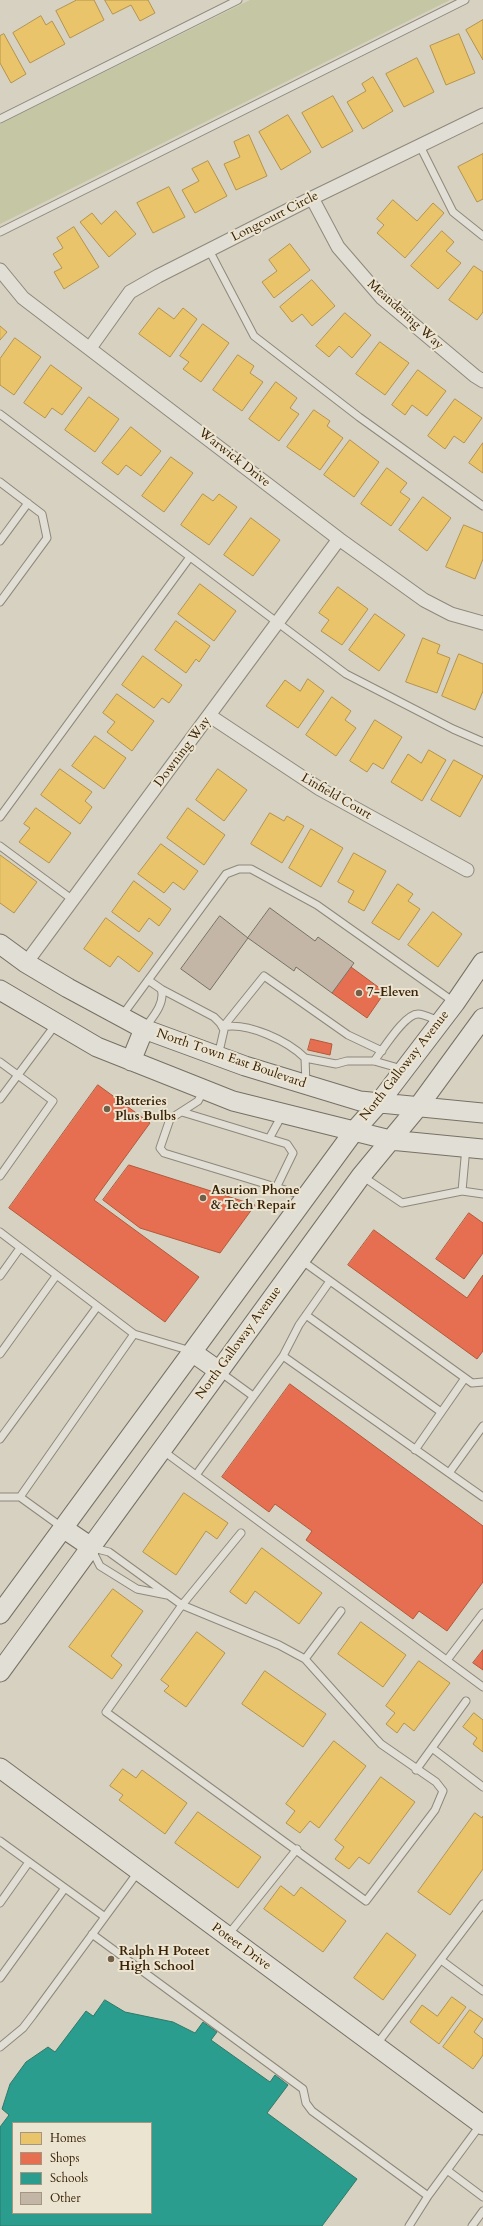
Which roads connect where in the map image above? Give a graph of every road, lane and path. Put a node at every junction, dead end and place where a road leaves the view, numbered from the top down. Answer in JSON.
{"nodes":[{"id":1,"x":238,"y":0,"type":"edge"},
{"id":2,"x":465,"y":0,"type":"edge"},
{"id":3,"x":483,"y":115,"type":"edge"},
{"id":4,"x":0,"y":119,"type":"edge"},
{"id":5,"x":420,"y":146,"type":"junction"},
{"id":6,"x":312,"y":198,"type":"junction"},
{"id":7,"x":0,"y":232,"type":"edge"},
{"id":8,"x":483,"y":236,"type":"edge"},
{"id":9,"x":209,"y":250,"type":"junction"},
{"id":10,"x":0,"y":270,"type":"edge"},
{"id":11,"x":90,"y":348,"type":"junction"},
{"id":12,"x":483,"y":381,"type":"edge"},
{"id":13,"x":0,"y":414,"type":"edge"},
{"id":14,"x":0,"y":482,"type":"edge"},
{"id":15,"x":28,"y":503,"type":"junction"},
{"id":16,"x":483,"y":506,"type":"edge"},
{"id":17,"x":339,"y":539,"type":"junction"},
{"id":18,"x":0,"y":541,"type":"edge"},
{"id":19,"x":190,"y":557,"type":"junction"},
{"id":20,"x":0,"y":602,"type":"edge"},
{"id":21,"x":483,"y":623,"type":"edge"},
{"id":22,"x":277,"y":624,"type":"junction"},
{"id":23,"x":210,"y":716,"type":"junction"},
{"id":24,"x":483,"y":742,"type":"edge"},
{"id":25,"x":0,"y":817,"type":"edge"},
{"id":26,"x":0,"y":846,"type":"edge"},
{"id":27,"x":467,"y":870,"type":"dead end"},
{"id":28,"x":73,"y":900,"type":"junction"},
{"id":29,"x":0,"y":944,"type":"edge"},
{"id":30,"x":483,"y":962,"type":"edge"},
{"id":31,"x":26,"y":963,"type":"junction"},
{"id":32,"x":148,"y":980,"type":"junction"},
{"id":33,"x":161,"y":989,"type":"junction"},
{"id":34,"x":0,"y":990,"type":"edge"},
{"id":35,"x":455,"y":1003,"type":"junction"},
{"id":36,"x":121,"y":1017,"type":"junction"},
{"id":37,"x":483,"y":1018,"type":"edge"},
{"id":38,"x":441,"y":1022,"type":"junction"},
{"id":39,"x":56,"y":1024,"type":"junction"},
{"id":40,"x":223,"y":1027,"type":"junction"},
{"id":41,"x":144,"y":1029,"type":"junction"},
{"id":42,"x":382,"y":1051,"type":"junction"},
{"id":43,"x":218,"y":1056,"type":"junction"},
{"id":44,"x":305,"y":1058,"type":"junction"},
{"id":45,"x":131,"y":1061,"type":"junction"},
{"id":46,"x":374,"y":1061,"type":"junction"},
{"id":47,"x":0,"y":1062,"type":"edge"},
{"id":48,"x":403,"y":1070,"type":"junction"},
{"id":49,"x":18,"y":1075,"type":"junction"},
{"id":50,"x":306,"y":1085,"type":"junction"},
{"id":51,"x":204,"y":1090,"type":"junction"},
{"id":52,"x":0,"y":1099,"type":"edge"},
{"id":53,"x":378,"y":1104,"type":"junction"},
{"id":54,"x":418,"y":1107,"type":"junction"},
{"id":55,"x":182,"y":1112,"type":"junction"},
{"id":56,"x":483,"y":1113,"type":"edge"},
{"id":57,"x":282,"y":1115,"type":"junction"},
{"id":58,"x":355,"y":1130,"type":"junction"},
{"id":59,"x":270,"y":1138,"type":"junction"},
{"id":60,"x":390,"y":1140,"type":"junction"},
{"id":61,"x":474,"y":1148,"type":"edge"},
{"id":62,"x":0,"y":1176,"type":"edge"},
{"id":63,"x":361,"y":1176,"type":"junction"},
{"id":64,"x":276,"y":1188,"type":"junction"},
{"id":65,"x":462,"y":1191,"type":"junction"},
{"id":66,"x":483,"y":1194,"type":"edge"},
{"id":67,"x":306,"y":1197,"type":"junction"},
{"id":68,"x":0,"y":1232,"type":"edge"},
{"id":69,"x":20,"y":1248,"type":"junction"},
{"id":70,"x":300,"y":1259,"type":"junction"},
{"id":71,"x":0,"y":1276,"type":"edge"},
{"id":72,"x":56,"y":1276,"type":"junction"},
{"id":73,"x":330,"y":1281,"type":"junction"},
{"id":74,"x":97,"y":1307,"type":"junction"},
{"id":75,"x":306,"y":1315,"type":"junction"},
{"id":76,"x":134,"y":1334,"type":"junction"},
{"id":77,"x":192,"y":1352,"type":"junction"},
{"id":78,"x":0,"y":1354,"type":"edge"},
{"id":79,"x":283,"y":1356,"type":"junction"},
{"id":80,"x":219,"y":1371,"type":"junction"},
{"id":81,"x":465,"y":1378,"type":"junction"},
{"id":82,"x":483,"y":1382,"type":"edge"},
{"id":83,"x":253,"y":1396,"type":"junction"},
{"id":84,"x":441,"y":1412,"type":"junction"},
{"id":85,"x":483,"y":1426,"type":"edge"},
{"id":86,"x":0,"y":1439,"type":"edge"},
{"id":87,"x":162,"y":1450,"type":"junction"},
{"id":88,"x":415,"y":1450,"type":"junction"},
{"id":89,"x":449,"y":1473,"type":"junction"},
{"id":90,"x":196,"y":1475,"type":"junction"},
{"id":91,"x":0,"y":1497,"type":"edge"},
{"id":92,"x":20,"y":1497,"type":"junction"},
{"id":93,"x":483,"y":1497,"type":"edge"},
{"id":94,"x":63,"y":1528,"type":"junction"},
{"id":95,"x":241,"y":1533,"type":"dead end"},
{"id":96,"x":91,"y":1547,"type":"junction"},
{"id":97,"x":169,"y":1596,"type":"junction"},
{"id":98,"x":182,"y":1605,"type":"junction"},
{"id":99,"x":341,"y":1611,"type":"dead end"},
{"id":100,"x":483,"y":1613,"type":"edge"},
{"id":101,"x":0,"y":1614,"type":"edge"},
{"id":102,"x":305,"y":1659,"type":"junction"},
{"id":103,"x":447,"y":1660,"type":"junction"},
{"id":104,"x":0,"y":1672,"type":"edge"},
{"id":105,"x":483,"y":1687,"type":"edge"},
{"id":106,"x":466,"y":1701,"type":"dead end"},
{"id":107,"x":432,"y":1748,"type":"junction"},
{"id":108,"x":0,"y":1768,"type":"edge"},
{"id":109,"x":416,"y":1770,"type":"junction"},
{"id":110,"x":483,"y":1787,"type":"edge"},
{"id":111,"x":0,"y":1841,"type":"edge"},
{"id":112,"x":297,"y":1849,"type":"junction"},
{"id":113,"x":29,"y":1862,"type":"junction"},
{"id":114,"x":138,"y":1872,"type":"junction"},
{"id":115,"x":65,"y":1888,"type":"junction"},
{"id":116,"x":0,"y":1903,"type":"edge"},
{"id":117,"x":483,"y":1904,"type":"edge"},
{"id":118,"x":105,"y":1917,"type":"junction"},
{"id":119,"x":92,"y":1934,"type":"junction"},
{"id":120,"x":227,"y":1937,"type":"junction"},
{"id":121,"x":441,"y":1960,"type":"junction"},
{"id":122,"x":0,"y":1978,"type":"edge"},
{"id":123,"x":483,"y":1991,"type":"edge"},
{"id":124,"x":375,"y":2046,"type":"junction"},
{"id":125,"x":0,"y":2047,"type":"edge"},
{"id":126,"x":482,"y":2125,"type":"edge"},
{"id":127,"x":447,"y":2170,"type":"junction"},
{"id":128,"x":428,"y":2196,"type":"junction"},
{"id":129,"x":483,"y":2196,"type":"edge"},
{"id":130,"x":483,"y":2211,"type":"edge"},
{"id":131,"x":409,"y":2226,"type":"edge"},
{"id":132,"x":472,"y":2226,"type":"edge"}],
"edges":[{"from":1,"to":4,"type":"lane"},
{"from":2,"to":7,"type":"lane"},
{"from":3,"to":5,"type":"street","name":"Longcourt Circle"},
{"from":5,"to":6,"type":"street","name":"Longcourt Circle"},
{"from":5,"to":8,"type":"lane"},
{"from":6,"to":9,"type":"street","name":"Longcourt Circle"},
{"from":6,"to":12,"type":"street","name":"Meandering Way"},
{"from":9,"to":11,"type":"street","name":"Longcourt Circle"},
{"from":9,"to":16,"type":"lane"},
{"from":10,"to":11,"type":"street","name":"Warwick Drive"},
{"from":11,"to":17,"type":"street","name":"Warwick Drive"},
{"from":13,"to":19,"type":"lane"},
{"from":14,"to":15,"type":"lane"},
{"from":15,"to":18,"type":"lane"},
{"from":15,"to":20,"type":"lane"},
{"from":17,"to":21,"type":"street","name":"Warwick Drive"},
{"from":17,"to":22,"type":"street","name":"Downing Way"},
{"from":19,"to":22,"type":"lane"},
{"from":19,"to":25,"type":"lane"},
{"from":22,"to":23,"type":"street","name":"Downing Way"},
{"from":22,"to":24,"type":"lane"},
{"from":23,"to":27,"type":"street","name":"Linfield Court"},
{"from":23,"to":28,"type":"street","name":"Downing Way"},
{"from":26,"to":28,"type":"lane"},
{"from":28,"to":31,"type":"street","name":"Downing Way"},
{"from":29,"to":31,"type":"main road","name":"North Town East Boulevard"},
{"from":30,"to":35,"type":"main road","name":"North Galloway Avenue"},
{"from":31,"to":36,"type":"main road","name":"North Town East Boulevard"},
{"from":32,"to":33,"type":"lane"},
{"from":32,"to":35,"type":"lane"},
{"from":32,"to":36,"type":"lane"},
{"from":33,"to":40,"type":"lane"},
{"from":33,"to":41,"type":"lane"},
{"from":34,"to":39,"type":"main road"},
{"from":35,"to":38,"type":"main road","name":"North Galloway Avenue"},
{"from":36,"to":41,"type":"main road","name":"North Town East Boulevard"},
{"from":37,"to":54,"type":"main road","name":"North Galloway Avenue"},
{"from":38,"to":42,"type":"lane"},
{"from":38,"to":48,"type":"main road","name":"North Galloway Avenue"},
{"from":39,"to":45,"type":"main road"},
{"from":39,"to":49,"type":"lane"},
{"from":40,"to":42,"type":"lane"},
{"from":40,"to":43,"type":"lane"},
{"from":40,"to":44,"type":"lane"},
{"from":41,"to":43,"type":"main road","name":"North Town East Boulevard"},
{"from":41,"to":45,"type":"main road"},
{"from":42,"to":46,"type":"lane"},
{"from":43,"to":50,"type":"main road","name":"North Town East Boulevard"},
{"from":44,"to":46,"type":"lane"},
{"from":44,"to":50,"type":"lane"},
{"from":45,"to":51,"type":"main road"},
{"from":46,"to":48,"type":"lane"},
{"from":47,"to":49,"type":"lane"},
{"from":48,"to":53,"type":"main road","name":"North Galloway Avenue"},
{"from":49,"to":52,"type":"lane"},
{"from":49,"to":62,"type":"lane"},
{"from":50,"to":53,"type":"main road","name":"North Town East Boulevard"},
{"from":51,"to":55,"type":"lane"},
{"from":51,"to":57,"type":"main road"},
{"from":53,"to":54,"type":"main road","name":"North Town East Boulevard"},
{"from":53,"to":58,"type":"main road","name":"North Galloway Avenue"},
{"from":54,"to":56,"type":"main road","name":"North Town East Boulevard"},
{"from":54,"to":60,"type":"main road","name":"North Galloway Avenue"},
{"from":55,"to":59,"type":"lane"},
{"from":55,"to":64,"type":"lane"},
{"from":57,"to":58,"type":"main road"},
{"from":57,"to":59,"type":"lane"},
{"from":58,"to":60,"type":"main road"},
{"from":58,"to":67,"type":"main road","name":"North Galloway Avenue"},
{"from":59,"to":64,"type":"lane"},
{"from":60,"to":61,"type":"main road"},
{"from":60,"to":63,"type":"main road","name":"North Galloway Avenue"},
{"from":61,"to":65,"type":"lane"},
{"from":63,"to":65,"type":"lane"},
{"from":63,"to":70,"type":"main road","name":"North Galloway Avenue"},
{"from":64,"to":67,"type":"lane"},
{"from":65,"to":66,"type":"lane"},
{"from":67,"to":77,"type":"main road","name":"North Galloway Avenue"},
{"from":68,"to":69,"type":"lane"},
{"from":69,"to":71,"type":"lane"},
{"from":69,"to":72,"type":"lane"},
{"from":70,"to":73,"type":"lane"},
{"from":70,"to":80,"type":"main road","name":"North Galloway Avenue"},
{"from":72,"to":74,"type":"lane"},
{"from":72,"to":78,"type":"lane"},
{"from":73,"to":75,"type":"lane"},
{"from":73,"to":81,"type":"lane"},
{"from":74,"to":76,"type":"lane"},
{"from":74,"to":86,"type":"lane"},
{"from":75,"to":79,"type":"lane"},
{"from":75,"to":84,"type":"lane"},
{"from":76,"to":77,"type":"lane"},
{"from":76,"to":92,"type":"lane"},
{"from":77,"to":80,"type":"main road"},
{"from":77,"to":94,"type":"main road","name":"North Galloway Avenue"},
{"from":79,"to":83,"type":"lane"},
{"from":79,"to":88,"type":"lane"},
{"from":80,"to":83,"type":"lane"},
{"from":80,"to":87,"type":"main road","name":"North Galloway Avenue"},
{"from":81,"to":82,"type":"lane"},
{"from":81,"to":84,"type":"lane"},
{"from":83,"to":90,"type":"lane"},
{"from":84,"to":88,"type":"lane"},
{"from":85,"to":89,"type":"lane"},
{"from":87,"to":90,"type":"lane"},
{"from":87,"to":96,"type":"main road","name":"North Galloway Avenue"},
{"from":88,"to":89,"type":"lane"},
{"from":89,"to":93,"type":"lane"},
{"from":90,"to":103,"type":"lane"},
{"from":91,"to":92,"type":"lane"},
{"from":92,"to":94,"type":"lane"},
{"from":94,"to":96,"type":"main road"},
{"from":94,"to":101,"type":"main road","name":"North Galloway Avenue"},
{"from":95,"to":98,"type":"lane"},
{"from":96,"to":97,"type":"lane"},
{"from":96,"to":97,"type":"lane"},
{"from":96,"to":104,"type":"main road","name":"North Galloway Avenue"},
{"from":97,"to":98,"type":"lane"},
{"from":98,"to":102,"type":"lane"},
{"from":98,"to":112,"type":"lane"},
{"from":99,"to":102,"type":"lane"},
{"from":100,"to":103,"type":"lane"},
{"from":102,"to":109,"type":"lane"},
{"from":103,"to":105,"type":"lane"},
{"from":106,"to":107,"type":"lane"},
{"from":107,"to":109,"type":"lane"},
{"from":107,"to":110,"type":"lane"},
{"from":108,"to":114,"type":"main road","name":"Poteet Drive"},
{"from":109,"to":112,"type":"lane"},
{"from":111,"to":113,"type":"lane"},
{"from":112,"to":120,"type":"lane"},
{"from":113,"to":115,"type":"lane"},
{"from":113,"to":116,"type":"lane"},
{"from":114,"to":118,"type":"lane"},
{"from":114,"to":120,"type":"main road","name":"Poteet Drive"},
{"from":115,"to":118,"type":"lane"},
{"from":115,"to":122,"type":"lane"},
{"from":117,"to":121,"type":"lane"},
{"from":118,"to":119,"type":"lane"},
{"from":119,"to":125,"type":"lane"},
{"from":119,"to":128,"type":"lane"},
{"from":120,"to":124,"type":"main road","name":"Poteet Drive"},
{"from":121,"to":123,"type":"lane"},
{"from":121,"to":124,"type":"lane"},
{"from":124,"to":126,"type":"main road","name":"Poteet Drive"},
{"from":126,"to":127,"type":"lane"},
{"from":127,"to":128,"type":"lane"},
{"from":127,"to":129,"type":"lane"},
{"from":128,"to":131,"type":"lane"},
{"from":130,"to":132,"type":"lane"}]}
